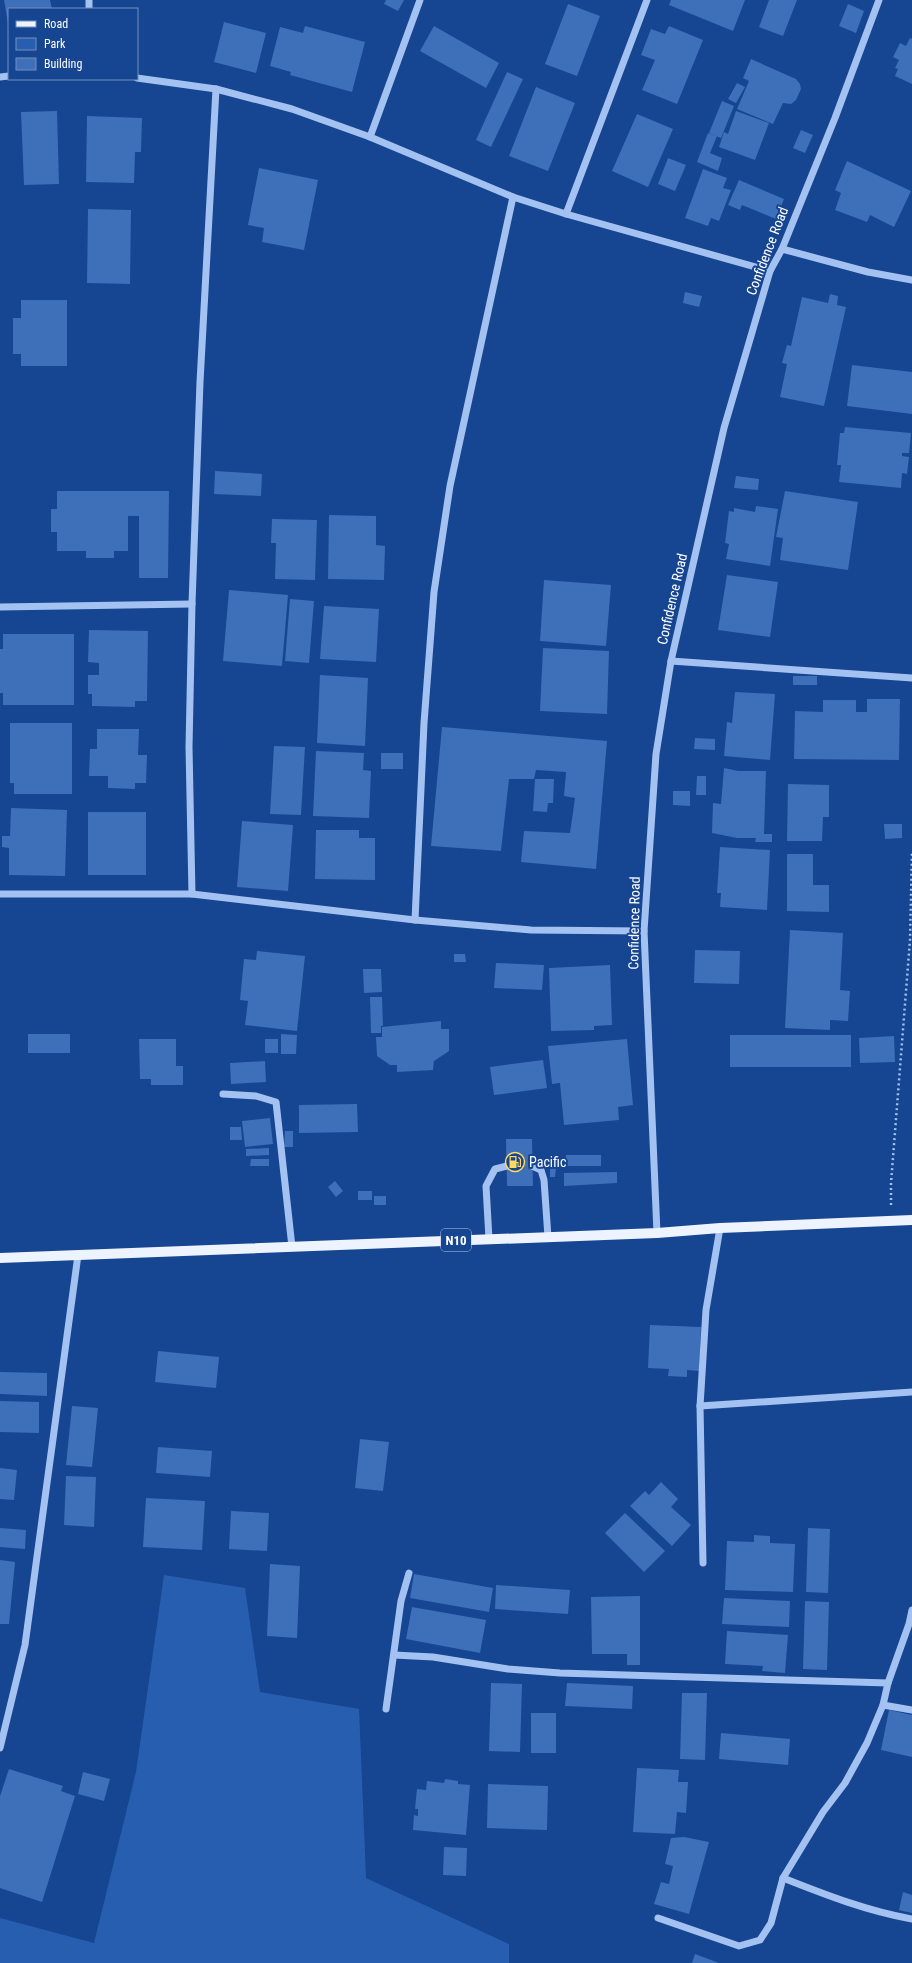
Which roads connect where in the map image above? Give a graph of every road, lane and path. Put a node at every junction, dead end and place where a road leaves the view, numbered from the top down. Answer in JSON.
{"nodes":[{"id":1,"x":420,"y":0,"type":"edge"},
{"id":2,"x":647,"y":0,"type":"edge"},
{"id":3,"x":879,"y":0,"type":"edge"},
{"id":4,"x":138,"y":78,"type":"edge"},
{"id":5,"x":216,"y":89,"type":"junction"},
{"id":6,"x":370,"y":137,"type":"junction"},
{"id":7,"x":513,"y":197,"type":"junction"},
{"id":8,"x":566,"y":214,"type":"junction"},
{"id":9,"x":782,"y":249,"type":"junction"},
{"id":10,"x":770,"y":270,"type":"junction"},
{"id":11,"x":912,"y":280,"type":"edge"},
{"id":12,"x":192,"y":604,"type":"junction"},
{"id":13,"x":0,"y":607,"type":"edge"},
{"id":14,"x":671,"y":661,"type":"junction"},
{"id":15,"x":912,"y":678,"type":"edge"},
{"id":16,"x":912,"y":852,"type":"edge"},
{"id":17,"x":0,"y":894,"type":"edge"},
{"id":18,"x":192,"y":894,"type":"junction"},
{"id":19,"x":415,"y":920,"type":"junction"},
{"id":20,"x":644,"y":931,"type":"junction"},
{"id":21,"x":223,"y":1094,"type":"dead end"},
{"id":22,"x":507,"y":1166,"type":"tunnel mouth"},
{"id":23,"x":532,"y":1166,"type":"dead end"},
{"id":24,"x":891,"y":1220,"type":"junction"},
{"id":25,"x":912,"y":1220,"type":"edge"},
{"id":26,"x":720,"y":1228,"type":"junction"},
{"id":27,"x":657,"y":1233,"type":"junction"},
{"id":28,"x":548,"y":1237,"type":"junction"},
{"id":29,"x":489,"y":1239,"type":"junction"},
{"id":30,"x":292,"y":1246,"type":"junction"},
{"id":31,"x":78,"y":1254,"type":"junction"},
{"id":32,"x":0,"y":1258,"type":"edge"},
{"id":33,"x":912,"y":1392,"type":"edge"},
{"id":34,"x":700,"y":1406,"type":"junction"},
{"id":35,"x":703,"y":1563,"type":"dead end"},
{"id":36,"x":409,"y":1573,"type":"dead end"},
{"id":37,"x":912,"y":1610,"type":"edge"},
{"id":38,"x":394,"y":1656,"type":"junction"},
{"id":39,"x":888,"y":1683,"type":"junction"},
{"id":40,"x":883,"y":1705,"type":"junction"},
{"id":41,"x":386,"y":1709,"type":"dead end"},
{"id":42,"x":912,"y":1710,"type":"edge"},
{"id":43,"x":0,"y":1748,"type":"edge"},
{"id":44,"x":783,"y":1878,"type":"junction"},
{"id":45,"x":658,"y":1918,"type":"dead end"},
{"id":46,"x":912,"y":1919,"type":"edge"}],
"edges":[{"from":1,"to":6,"type":"street"},
{"from":2,"to":8,"type":"street"},
{"from":3,"to":9,"type":"street","name":"Confidence Road"},
{"from":4,"to":5,"type":"street"},
{"from":5,"to":6,"type":"street"},
{"from":5,"to":12,"type":"street"},
{"from":6,"to":7,"type":"street"},
{"from":7,"to":8,"type":"street"},
{"from":7,"to":19,"type":"street"},
{"from":8,"to":10,"type":"street"},
{"from":9,"to":10,"type":"street","name":"Confidence Road"},
{"from":9,"to":11,"type":"street"},
{"from":10,"to":14,"type":"street","name":"Confidence Road"},
{"from":12,"to":13,"type":"street"},
{"from":12,"to":18,"type":"street"},
{"from":14,"to":15,"type":"street"},
{"from":14,"to":20,"type":"street","name":"Confidence Road"},
{"from":16,"to":24,"type":"path"},
{"from":17,"to":18,"type":"street"},
{"from":18,"to":19,"type":"street"},
{"from":19,"to":20,"type":"street"},
{"from":20,"to":27,"type":"street","name":"Confidence Road"},
{"from":21,"to":30,"type":"street"},
{"from":22,"to":29,"type":"street"},
{"from":23,"to":28,"type":"street"},
{"from":24,"to":25,"type":"main road","number":"N10"},
{"from":24,"to":26,"type":"main road","number":"N10"},
{"from":26,"to":27,"type":"main road","number":"N10"},
{"from":26,"to":34,"type":"street"},
{"from":27,"to":28,"type":"main road","number":"N10"},
{"from":28,"to":29,"type":"main road","number":"N10"},
{"from":29,"to":30,"type":"main road","number":"N10"},
{"from":30,"to":31,"type":"main road","number":"N10"},
{"from":31,"to":32,"type":"main road","number":"N10"},
{"from":31,"to":43,"type":"street"},
{"from":33,"to":34,"type":"street"},
{"from":34,"to":35,"type":"street"},
{"from":36,"to":38,"type":"street"},
{"from":37,"to":39,"type":"street"},
{"from":38,"to":39,"type":"street"},
{"from":38,"to":41,"type":"street"},
{"from":39,"to":40,"type":"street"},
{"from":40,"to":42,"type":"street"},
{"from":40,"to":44,"type":"street"},
{"from":44,"to":45,"type":"street"},
{"from":44,"to":46,"type":"street"}]}
